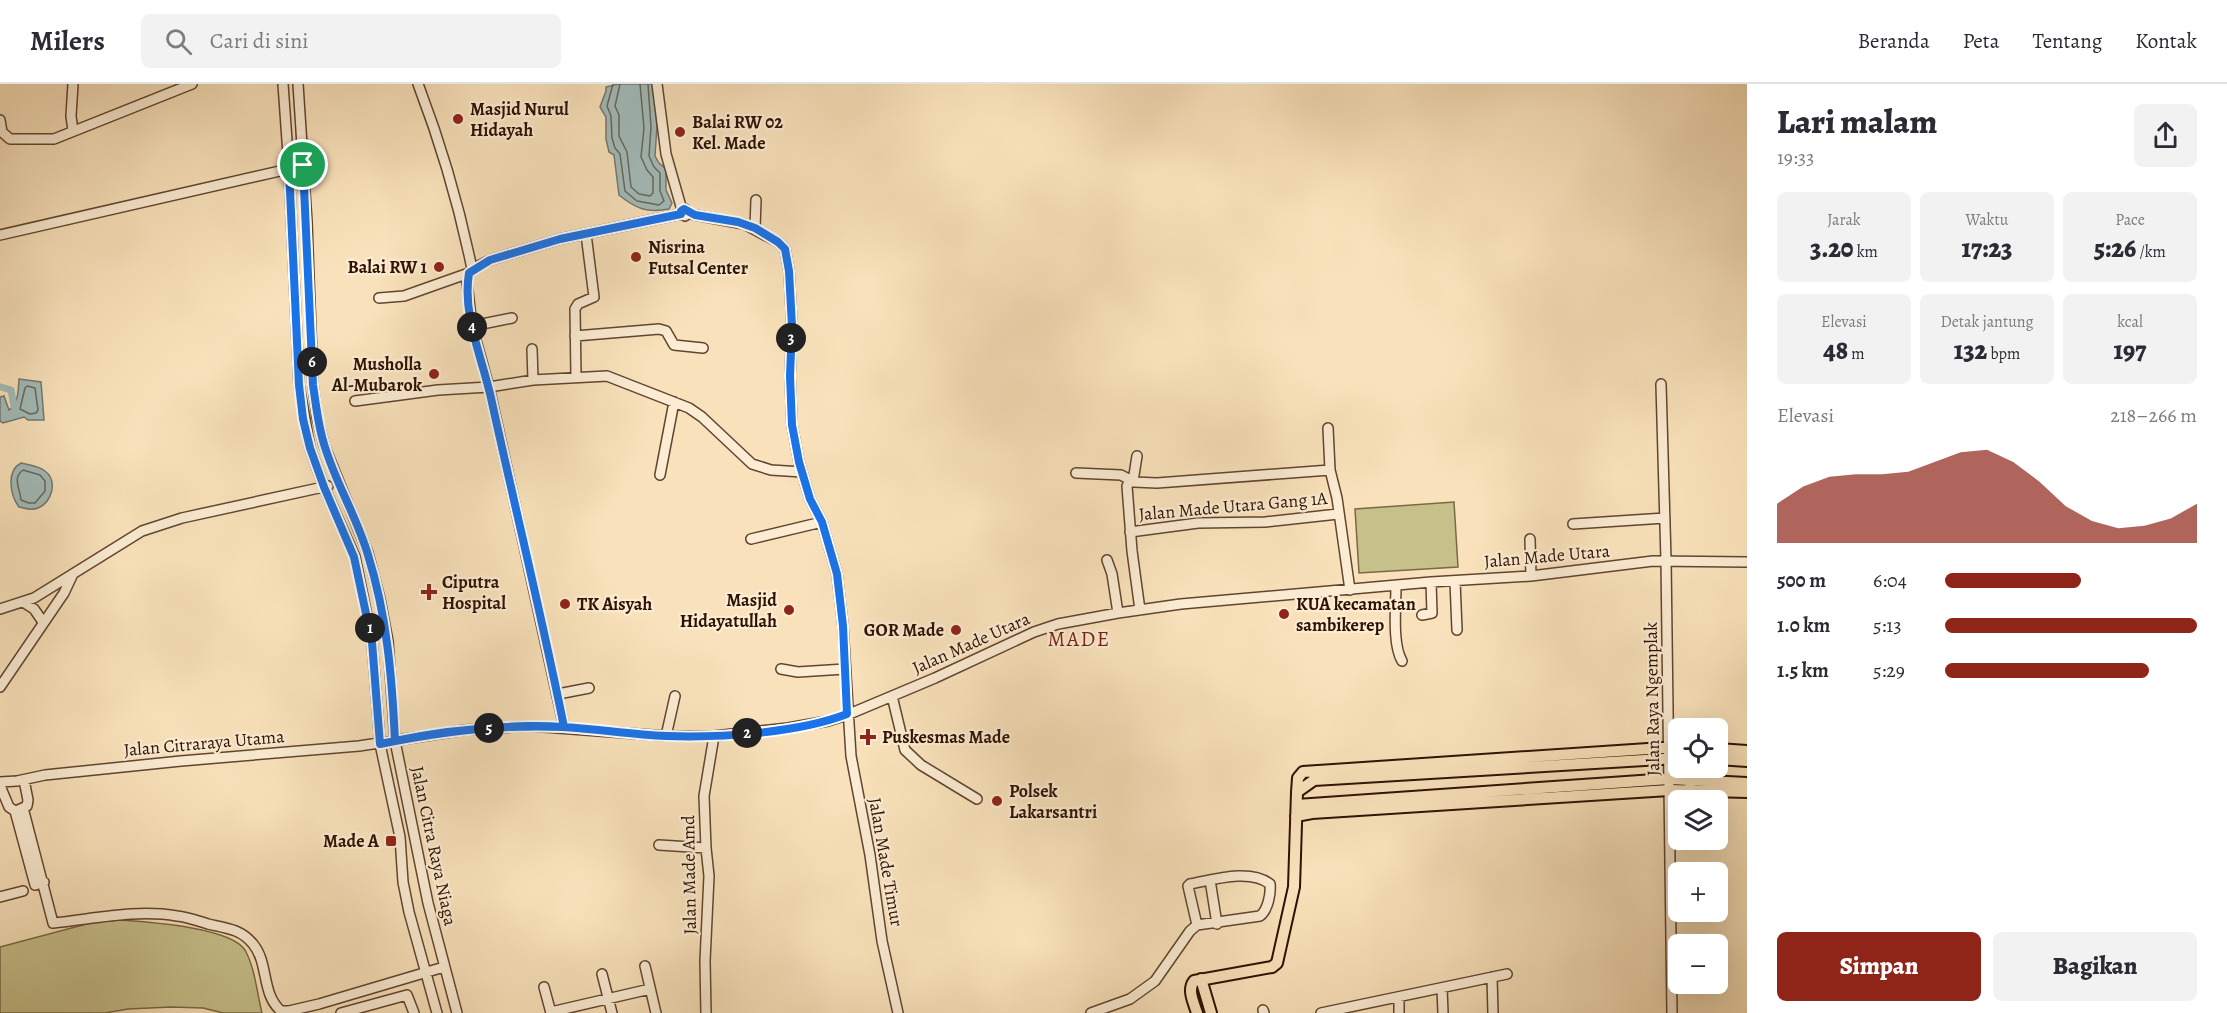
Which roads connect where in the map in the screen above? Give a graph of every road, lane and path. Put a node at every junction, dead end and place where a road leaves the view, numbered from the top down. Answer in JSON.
{"nodes":[{"id":1,"x":73,"y":84,"type":"edge"},
{"id":2,"x":192,"y":84,"type":"edge"},
{"id":3,"x":283,"y":84,"type":"edge"},
{"id":4,"x":298,"y":84,"type":"edge"},
{"id":5,"x":418,"y":84,"type":"edge"},
{"id":6,"x":657,"y":84,"type":"edge"},
{"id":7,"x":0,"y":120,"type":"edge"},
{"id":8,"x":73,"y":131,"type":"junction"},
{"id":9,"x":303,"y":165,"type":"junction"},
{"id":10,"x":289,"y":169,"type":"junction"},
{"id":11,"x":756,"y":200,"type":"dead end"},
{"id":12,"x":684,"y":212,"type":"junction"},
{"id":13,"x":755,"y":228,"type":"junction"},
{"id":14,"x":586,"y":234,"type":"junction"},
{"id":15,"x":0,"y":235,"type":"edge"},
{"id":16,"x":470,"y":271,"type":"junction"},
{"id":17,"x":379,"y":298,"type":"dead end"},
{"id":18,"x":512,"y":318,"type":"dead end"},
{"id":19,"x":472,"y":326,"type":"junction"},
{"id":20,"x":575,"y":336,"type":"junction"},
{"id":21,"x":703,"y":348,"type":"dead end"},
{"id":22,"x":532,"y":349,"type":"dead end"},
{"id":23,"x":576,"y":377,"type":"junction"},
{"id":24,"x":533,"y":380,"type":"junction"},
{"id":25,"x":1661,"y":384,"type":"dead end"},
{"id":26,"x":489,"y":387,"type":"junction"},
{"id":27,"x":355,"y":401,"type":"dead end"},
{"id":28,"x":674,"y":402,"type":"junction"},
{"id":29,"x":1328,"y":428,"type":"dead end"},
{"id":30,"x":1137,"y":456,"type":"dead end"},
{"id":31,"x":1330,"y":470,"type":"junction"},
{"id":32,"x":802,"y":472,"type":"junction"},
{"id":33,"x":1076,"y":473,"type":"dead end"},
{"id":34,"x":660,"y":475,"type":"dead end"},
{"id":35,"x":1131,"y":479,"type":"junction"},
{"id":36,"x":339,"y":483,"type":"junction"},
{"id":37,"x":324,"y":487,"type":"junction"},
{"id":38,"x":1338,"y":514,"type":"junction"},
{"id":39,"x":1665,"y":518,"type":"junction"},
{"id":40,"x":822,"y":522,"type":"junction"},
{"id":41,"x":1573,"y":524,"type":"dead end"},
{"id":42,"x":1130,"y":532,"type":"junction"},
{"id":43,"x":751,"y":539,"type":"dead end"},
{"id":44,"x":1530,"y":539,"type":"dead end"},
{"id":45,"x":1107,"y":560,"type":"dead end"},
{"id":46,"x":1666,"y":560,"type":"junction"},
{"id":47,"x":1747,"y":562,"type":"edge"},
{"id":48,"x":73,"y":574,"type":"junction"},
{"id":49,"x":1531,"y":576,"type":"junction"},
{"id":50,"x":1455,"y":581,"type":"junction"},
{"id":51,"x":1431,"y":582,"type":"junction"},
{"id":52,"x":1396,"y":586,"type":"junction"},
{"id":53,"x":1350,"y":590,"type":"junction"},
{"id":54,"x":23,"y":602,"type":"junction"},
{"id":55,"x":0,"y":609,"type":"edge"},
{"id":56,"x":1140,"y":610,"type":"junction"},
{"id":57,"x":1118,"y":613,"type":"junction"},
{"id":58,"x":1422,"y":615,"type":"dead end"},
{"id":59,"x":43,"y":622,"type":"junction"},
{"id":60,"x":1457,"y":630,"type":"dead end"},
{"id":61,"x":1402,"y":661,"type":"dead end"},
{"id":62,"x":780,"y":669,"type":"dead end"},
{"id":63,"x":845,"y":669,"type":"junction"},
{"id":64,"x":0,"y":687,"type":"edge"},
{"id":65,"x":589,"y":688,"type":"dead end"},
{"id":66,"x":558,"y":694,"type":"junction"},
{"id":67,"x":675,"y":696,"type":"dead end"},
{"id":68,"x":892,"y":696,"type":"junction"},
{"id":69,"x":847,"y":714,"type":"junction"},
{"id":70,"x":1673,"y":718,"type":"edge"},
{"id":71,"x":564,"y":727,"type":"junction"},
{"id":72,"x":666,"y":736,"type":"junction"},
{"id":73,"x":714,"y":736,"type":"junction"},
{"id":74,"x":395,"y":741,"type":"junction"},
{"id":75,"x":380,"y":744,"type":"junction"},
{"id":76,"x":1728,"y":750,"type":"edge"},
{"id":77,"x":1747,"y":751,"type":"edge"},
{"id":78,"x":1668,"y":752,"type":"edge"},
{"id":79,"x":1668,"y":752,"type":"edge"},
{"id":80,"x":1728,"y":760,"type":"edge"},
{"id":81,"x":1747,"y":761,"type":"edge"},
{"id":82,"x":1670,"y":778,"type":"edge"},
{"id":83,"x":1690,"y":779,"type":"edge"},
{"id":84,"x":21,"y":780,"type":"junction"},
{"id":85,"x":1747,"y":783,"type":"edge"},
{"id":86,"x":1669,"y":785,"type":"junction"},
{"id":87,"x":0,"y":786,"type":"edge"},
{"id":88,"x":1297,"y":792,"type":"junction"},
{"id":89,"x":1747,"y":792,"type":"edge"},
{"id":90,"x":977,"y":799,"type":"dead end"},
{"id":91,"x":12,"y":809,"type":"edge"},
{"id":92,"x":1296,"y":811,"type":"junction"},
{"id":93,"x":659,"y":845,"type":"dead end"},
{"id":94,"x":706,"y":848,"type":"junction"},
{"id":95,"x":1210,"y":880,"type":"junction"},
{"id":96,"x":23,"y":891,"type":"dead end"},
{"id":97,"x":0,"y":897,"type":"edge"},
{"id":98,"x":1217,"y":924,"type":"junction"},
{"id":99,"x":1197,"y":925,"type":"junction"},
{"id":100,"x":645,"y":966,"type":"dead end"},
{"id":101,"x":444,"y":967,"type":"junction"},
{"id":102,"x":426,"y":972,"type":"junction"},
{"id":103,"x":602,"y":974,"type":"dead end"},
{"id":104,"x":1507,"y":974,"type":"dead end"},
{"id":105,"x":1492,"y":977,"type":"junction"},
{"id":106,"x":1201,"y":979,"type":"junction"},
{"id":107,"x":544,"y":987,"type":"dead end"},
{"id":108,"x":1442,"y":988,"type":"junction"},
{"id":109,"x":650,"y":989,"type":"junction"},
{"id":110,"x":1399,"y":997,"type":"junction"},
{"id":111,"x":609,"y":1000,"type":"junction"},
{"id":112,"x":320,"y":1009,"type":"edge"},
{"id":113,"x":1362,"y":1009,"type":"edge"},
{"id":114,"x":341,"y":1013,"type":"edge"},
{"id":115,"x":414,"y":1013,"type":"edge"},
{"id":116,"x":437,"y":1013,"type":"edge"},
{"id":117,"x":457,"y":1013,"type":"edge"},
{"id":118,"x":551,"y":1013,"type":"edge"},
{"id":119,"x":612,"y":1013,"type":"edge"},
{"id":120,"x":656,"y":1013,"type":"edge"},
{"id":121,"x":706,"y":1013,"type":"edge"},
{"id":122,"x":898,"y":1013,"type":"edge"},
{"id":123,"x":1091,"y":1013,"type":"edge"},
{"id":124,"x":1197,"y":1013,"type":"edge"},
{"id":125,"x":1211,"y":1013,"type":"edge"},
{"id":126,"x":1322,"y":1013,"type":"edge"},
{"id":127,"x":1400,"y":1013,"type":"edge"},
{"id":128,"x":1443,"y":1013,"type":"edge"},
{"id":129,"x":1493,"y":1013,"type":"edge"},
{"id":130,"x":1672,"y":1013,"type":"edge"}],
"edges":[{"from":1,"to":8,"type":"street"},
{"from":2,"to":8,"type":"street"},
{"from":3,"to":10,"type":"street","name":"Jalan Citra Raya Niaga"},
{"from":4,"to":9,"type":"street","name":"Jalan Citra Raya Niaga"},
{"from":5,"to":16,"type":"street"},
{"from":6,"to":12,"type":"street"},
{"from":7,"to":8,"type":"street"},
{"from":9,"to":10,"type":"street"},
{"from":9,"to":36,"type":"street","name":"Jalan Citra Raya Niaga"},
{"from":10,"to":15,"type":"street"},
{"from":10,"to":37,"type":"street","name":"Jalan Citra Raya Niaga"},
{"from":11,"to":13,"type":"street"},
{"from":12,"to":13,"type":"street","name":"Jalan Made Timur"},
{"from":12,"to":14,"type":"street"},
{"from":13,"to":32,"type":"street","name":"Jalan Made Timur"},
{"from":14,"to":16,"type":"street"},
{"from":14,"to":20,"type":"street"},
{"from":16,"to":17,"type":"street"},
{"from":16,"to":19,"type":"street"},
{"from":18,"to":19,"type":"street"},
{"from":19,"to":26,"type":"street"},
{"from":20,"to":21,"type":"street"},
{"from":20,"to":23,"type":"street"},
{"from":22,"to":24,"type":"street"},
{"from":23,"to":24,"type":"street"},
{"from":23,"to":28,"type":"street"},
{"from":24,"to":26,"type":"street"},
{"from":25,"to":39,"type":"street","name":"Jalan Raya Ngemplak"},
{"from":26,"to":27,"type":"street"},
{"from":26,"to":66,"type":"street"},
{"from":28,"to":32,"type":"street"},
{"from":28,"to":34,"type":"street"},
{"from":29,"to":31,"type":"street"},
{"from":30,"to":35,"type":"street"},
{"from":31,"to":35,"type":"street"},
{"from":31,"to":38,"type":"street"},
{"from":32,"to":40,"type":"street","name":"Jalan Made Timur"},
{"from":33,"to":35,"type":"street"},
{"from":35,"to":42,"type":"street"},
{"from":36,"to":37,"type":"street"},
{"from":36,"to":74,"type":"street","name":"Jalan Citra Raya Niaga"},
{"from":37,"to":48,"type":"street"},
{"from":37,"to":75,"type":"street","name":"Jalan Citra Raya Niaga"},
{"from":38,"to":42,"type":"street","name":"Jalan Made Utara Gang 1A"},
{"from":38,"to":53,"type":"street"},
{"from":39,"to":41,"type":"street"},
{"from":39,"to":46,"type":"street","name":"Jalan Raya Ngemplak"},
{"from":40,"to":43,"type":"street"},
{"from":40,"to":63,"type":"street","name":"Jalan Made Timur"},
{"from":42,"to":56,"type":"street"},
{"from":44,"to":49,"type":"street"},
{"from":45,"to":57,"type":"street"},
{"from":46,"to":47,"type":"street","name":"Jalan Made Utara"},
{"from":46,"to":49,"type":"street","name":"Jalan Made Utara"},
{"from":46,"to":70,"type":"street","name":"Jalan Raya Ngemplak"},
{"from":48,"to":54,"type":"street"},
{"from":48,"to":59,"type":"street"},
{"from":49,"to":50,"type":"street","name":"Jalan Made Utara"},
{"from":50,"to":51,"type":"street","name":"Jalan Made Utara"},
{"from":50,"to":60,"type":"street"},
{"from":51,"to":52,"type":"street","name":"Jalan Made Utara"},
{"from":51,"to":58,"type":"street"},
{"from":52,"to":53,"type":"street","name":"Jalan Made Utara"},
{"from":52,"to":61,"type":"street"},
{"from":53,"to":56,"type":"street","name":"Jalan Made Utara"},
{"from":54,"to":55,"type":"street"},
{"from":54,"to":59,"type":"street"},
{"from":56,"to":57,"type":"street","name":"Jalan Made Utara"},
{"from":57,"to":68,"type":"street","name":"Jalan Made Utara"},
{"from":59,"to":64,"type":"street"},
{"from":62,"to":63,"type":"street"},
{"from":63,"to":69,"type":"street","name":"Jalan Made Timur"},
{"from":65,"to":66,"type":"street"},
{"from":66,"to":71,"type":"street"},
{"from":67,"to":72,"type":"street"},
{"from":68,"to":69,"type":"street","name":"Jalan Made Utara"},
{"from":68,"to":90,"type":"street"},
{"from":69,"to":73,"type":"street","name":"Jalan Made Utara"},
{"from":69,"to":122,"type":"street","name":"Jalan Made Timur"},
{"from":71,"to":72,"type":"street","name":"Jalan Made Utara"},
{"from":71,"to":74,"type":"street","name":"Jalan Made Utara"},
{"from":72,"to":73,"type":"street","name":"Jalan Made Utara"},
{"from":73,"to":94,"type":"street","name":"Jalan Made Amd"},
{"from":74,"to":75,"type":"street","name":"Jalan Citraraya Utama"},
{"from":74,"to":101,"type":"street","name":"Jalan Citra Raya Niaga"},
{"from":75,"to":84,"type":"street","name":"Jalan Citraraya Utama"},
{"from":75,"to":102,"type":"street","name":"Jalan Citra Raya Niaga"},
{"from":76,"to":77,"type":"main road"},
{"from":78,"to":88,"type":"main road"},
{"from":79,"to":88,"type":"main road"},
{"from":80,"to":81,"type":"main road"},
{"from":82,"to":86,"type":"street","name":"Jalan Raya Ngemplak"},
{"from":83,"to":85,"type":"main road"},
{"from":83,"to":86,"type":"main road"},
{"from":83,"to":89,"type":"main road"},
{"from":84,"to":87,"type":"street","name":"Jalan Citraraya Utama"},
{"from":84,"to":91,"type":"street"},
{"from":86,"to":92,"type":"main road"},
{"from":86,"to":130,"type":"street","name":"Jalan Raya Ngemplak"},
{"from":87,"to":91,"type":"street"},
{"from":88,"to":92,"type":"main road"},
{"from":91,"to":112,"type":"street"},
{"from":92,"to":106,"type":"main road"},
{"from":93,"to":94,"type":"street"},
{"from":94,"to":121,"type":"street","name":"Jalan Made Amd"},
{"from":95,"to":98,"type":"street"},
{"from":95,"to":98,"type":"street"},
{"from":95,"to":99,"type":"street"},
{"from":96,"to":97,"type":"street"},
{"from":98,"to":99,"type":"street"},
{"from":99,"to":123,"type":"street"},
{"from":100,"to":109,"type":"street"},
{"from":101,"to":102,"type":"street"},
{"from":101,"to":117,"type":"street","name":"Jalan Citra Raya Niaga"},
{"from":102,"to":112,"type":"street"},
{"from":102,"to":116,"type":"street","name":"Jalan Citra Raya Niaga"},
{"from":103,"to":111,"type":"street"},
{"from":104,"to":105,"type":"street"},
{"from":105,"to":108,"type":"street"},
{"from":105,"to":129,"type":"street"},
{"from":106,"to":124,"type":"main road"},
{"from":106,"to":125,"type":"main road"},
{"from":107,"to":118,"type":"street"},
{"from":108,"to":110,"type":"street"},
{"from":108,"to":128,"type":"street"},
{"from":109,"to":111,"type":"street"},
{"from":109,"to":120,"type":"street"},
{"from":110,"to":113,"type":"street"},
{"from":110,"to":127,"type":"street"},
{"from":111,"to":118,"type":"street"},
{"from":111,"to":119,"type":"street"},
{"from":113,"to":126,"type":"street"},
{"from":114,"to":115,"type":"street"}]}
